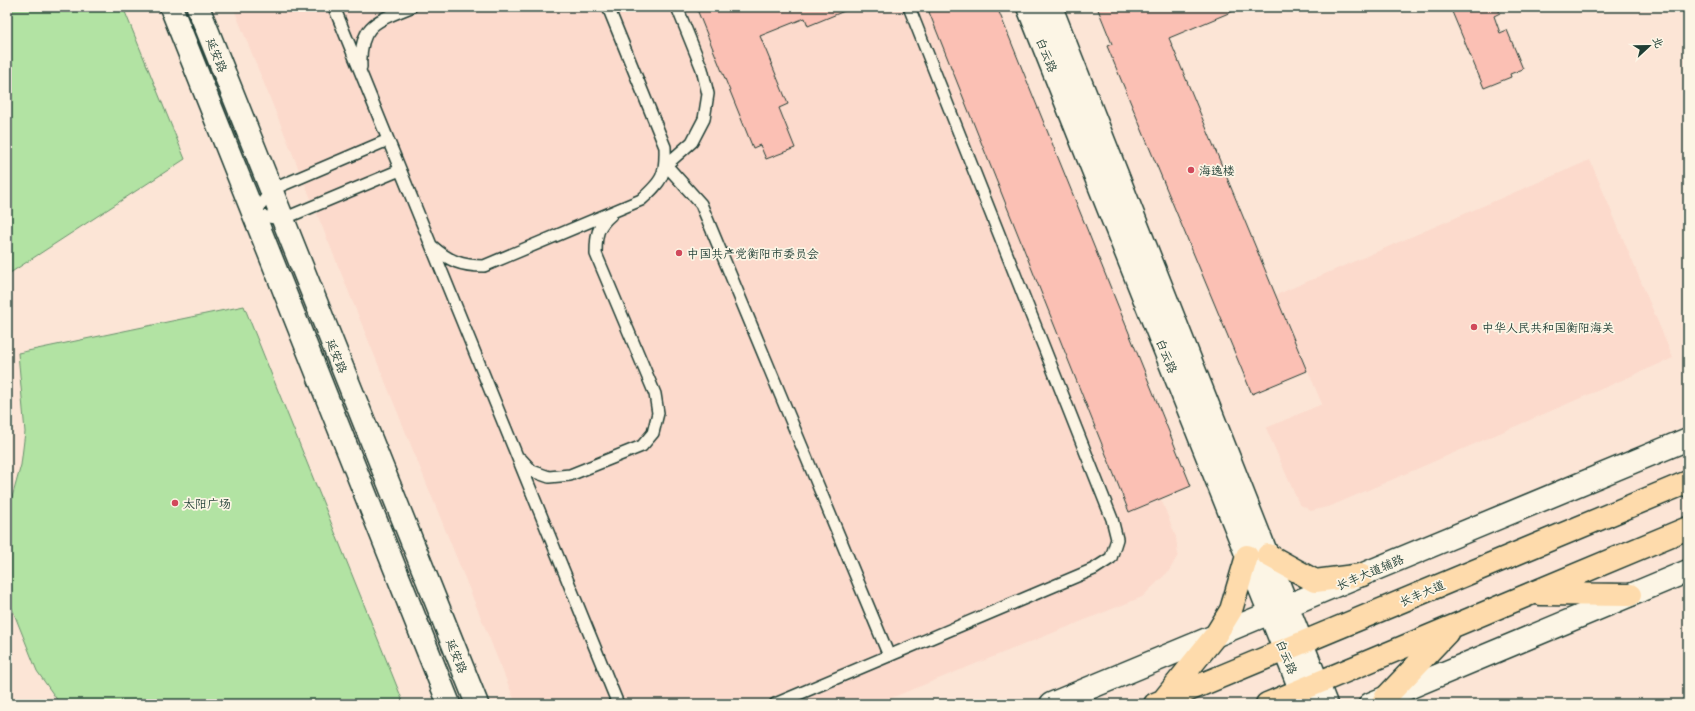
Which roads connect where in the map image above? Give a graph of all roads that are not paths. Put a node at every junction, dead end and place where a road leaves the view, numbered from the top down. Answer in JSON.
{"nodes":[{"id":1,"x":171,"y":7,"type":"edge"},
{"id":2,"x":198,"y":7,"type":"edge"},
{"id":3,"x":334,"y":7,"type":"edge"},
{"id":4,"x":411,"y":7,"type":"edge"},
{"id":5,"x":608,"y":7,"type":"edge"},
{"id":6,"x":677,"y":7,"type":"edge"},
{"id":7,"x":909,"y":7,"type":"edge"},
{"id":8,"x":1028,"y":7,"type":"edge"},
{"id":9,"x":1051,"y":7,"type":"edge"},
{"id":10,"x":361,"y":75,"type":"junction"},
{"id":11,"x":388,"y":140,"type":"junction"},
{"id":12,"x":666,"y":165,"type":"junction"},
{"id":13,"x":400,"y":170,"type":"junction"},
{"id":14,"x":271,"y":190,"type":"junction"},
{"id":15,"x":615,"y":211,"type":"junction"},
{"id":16,"x":254,"y":215,"type":"junction"},
{"id":17,"x":282,"y":219,"type":"junction"},
{"id":18,"x":430,"y":244,"type":"junction"},
{"id":19,"x":1688,"y":439,"type":"edge"},
{"id":20,"x":516,"y":454,"type":"junction"},
{"id":21,"x":1688,"y":482,"type":"edge"},
{"id":22,"x":1688,"y":528,"type":"edge"},
{"id":23,"x":1257,"y":555,"type":"junction"},
{"id":24,"x":1688,"y":571,"type":"edge"},
{"id":25,"x":1362,"y":575,"type":"junction"},
{"id":26,"x":1531,"y":594,"type":"junction"},
{"id":27,"x":1630,"y":595,"type":"junction"},
{"id":28,"x":1279,"y":610,"type":"junction"},
{"id":29,"x":1453,"y":626,"type":"junction"},
{"id":30,"x":1215,"y":636,"type":"junction"},
{"id":31,"x":1293,"y":646,"type":"junction"},
{"id":32,"x":889,"y":656,"type":"junction"},
{"id":33,"x":1308,"y":692,"type":"edge"},
{"id":34,"x":1159,"y":702,"type":"edge"},
{"id":35,"x":1379,"y":702,"type":"edge"},
{"id":36,"x":449,"y":704,"type":"edge"},
{"id":37,"x":476,"y":704,"type":"edge"},
{"id":38,"x":618,"y":704,"type":"edge"},
{"id":39,"x":775,"y":704,"type":"edge"},
{"id":40,"x":1051,"y":704,"type":"edge"},
{"id":41,"x":1267,"y":704,"type":"edge"},
{"id":42,"x":1326,"y":704,"type":"edge"}],
"edges":[{"from":1,"to":16,"type":"main road","name":"延安路"},
{"from":2,"to":14,"type":"main road","name":"延安路"},
{"from":3,"to":10,"type":"lane"},
{"from":4,"to":10,"type":"lane"},
{"from":5,"to":12,"type":"lane"},
{"from":6,"to":12,"type":"lane"},
{"from":7,"to":32,"type":"lane"},
{"from":8,"to":23,"type":"main road","name":"白云路"},
{"from":9,"to":23,"type":"main road","name":"白云路"},
{"from":10,"to":11,"type":"lane"},
{"from":11,"to":13,"type":"lane"},
{"from":11,"to":14,"type":"lane"},
{"from":12,"to":15,"type":"lane"},
{"from":12,"to":32,"type":"lane"},
{"from":13,"to":17,"type":"lane"},
{"from":13,"to":18,"type":"lane"},
{"from":14,"to":16,"type":"lane"},
{"from":14,"to":17,"type":"main road","name":"延安路"},
{"from":15,"to":18,"type":"lane"},
{"from":15,"to":20,"type":"lane"},
{"from":16,"to":17,"type":"lane"},
{"from":16,"to":36,"type":"main road","name":"延安路"},
{"from":17,"to":37,"type":"main road","name":"延安路"},
{"from":18,"to":20,"type":"lane"},
{"from":19,"to":25,"type":"main road","name":"长丰大道辅路"},
{"from":20,"to":38,"type":"lane"},
{"from":21,"to":31,"type":"main road","name":"长丰大道"},
{"from":22,"to":26,"type":"main road"},
{"from":23,"to":25,"type":"main road"},
{"from":23,"to":28,"type":"main road","name":"白云路"},
{"from":23,"to":30,"type":"main road"},
{"from":24,"to":27,"type":"main road"},
{"from":25,"to":28,"type":"main road","name":"长丰大道辅路"},
{"from":26,"to":27,"type":"main road"},
{"from":26,"to":29,"type":"main road"},
{"from":27,"to":35,"type":"main road"},
{"from":28,"to":30,"type":"main road","name":"长丰大道辅路"},
{"from":28,"to":31,"type":"main road","name":"白云路"},
{"from":29,"to":33,"type":"main road"},
{"from":29,"to":35,"type":"main road"},
{"from":30,"to":34,"type":"main road"},
{"from":30,"to":40,"type":"main road","name":"长丰大道辅路"},
{"from":31,"to":33,"type":"main road","name":"白云路"},
{"from":31,"to":34,"type":"main road","name":"长丰大道"},
{"from":32,"to":39,"type":"lane"},
{"from":33,"to":41,"type":"main road"},
{"from":33,"to":42,"type":"main road","name":"白云路"}]}
